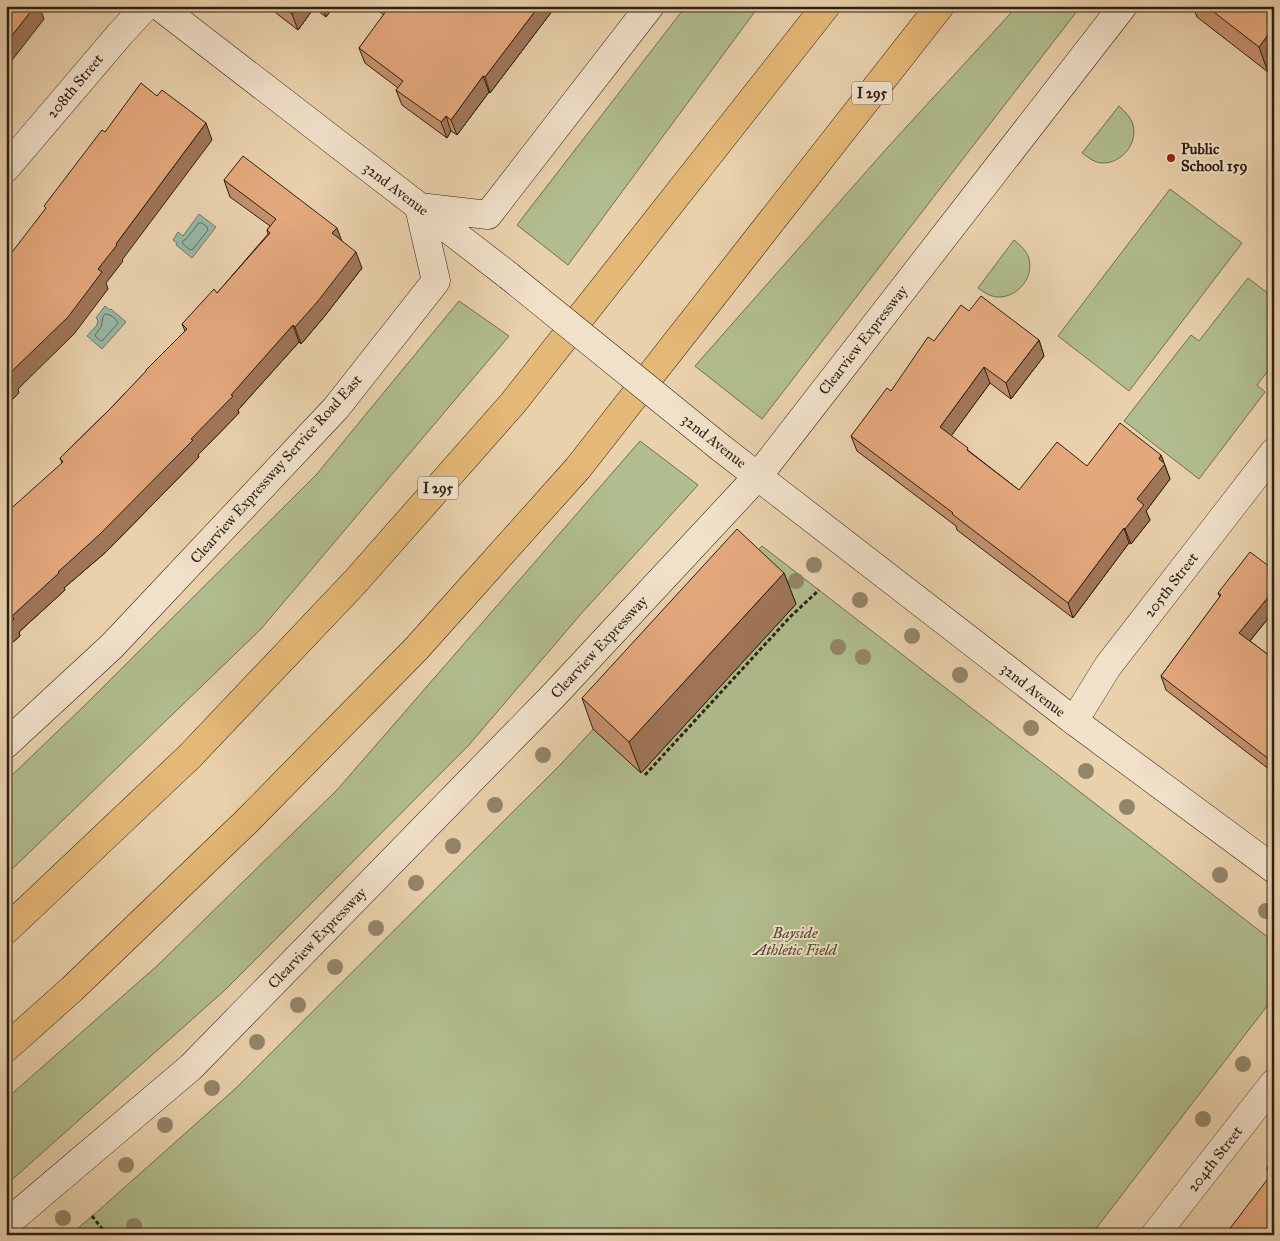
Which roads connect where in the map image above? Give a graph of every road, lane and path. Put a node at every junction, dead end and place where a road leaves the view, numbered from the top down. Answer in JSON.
{"nodes":[{"id":1,"x":146,"y":6,"type":"edge"},
{"id":2,"x":158,"y":6,"type":"edge"},
{"id":3,"x":650,"y":6,"type":"edge"},
{"id":4,"x":826,"y":6,"type":"edge"},
{"id":5,"x":940,"y":6,"type":"edge"},
{"id":6,"x":1123,"y":6,"type":"edge"},
{"id":7,"x":6,"y":168,"type":"edge"},
{"id":8,"x":419,"y":207,"type":"junction"},
{"id":9,"x":1274,"y":452,"type":"edge"},
{"id":10,"x":758,"y":476,"type":"junction"},
{"id":11,"x":819,"y":590,"type":"dead end"},
{"id":12,"x":1074,"y":721,"type":"junction"},
{"id":13,"x":6,"y":744,"type":"edge"},
{"id":14,"x":645,"y":775,"type":"dead end"},
{"id":15,"x":1274,"y":869,"type":"edge"},
{"id":16,"x":6,"y":930,"type":"edge"},
{"id":17,"x":6,"y":1048,"type":"edge"},
{"id":18,"x":1274,"y":1083,"type":"edge"},
{"id":19,"x":92,"y":1216,"type":"dead end"},
{"id":20,"x":6,"y":1224,"type":"edge"},
{"id":21,"x":107,"y":1235,"type":"edge"},
{"id":22,"x":1155,"y":1235,"type":"edge"}],
"edges":[{"from":1,"to":7,"type":"street","name":"208th Street"},
{"from":2,"to":8,"type":"street","name":"32nd Avenue"},
{"from":3,"to":8,"type":"street"},
{"from":4,"to":16,"type":"highway","number":"I 295"},
{"from":5,"to":17,"type":"highway","number":"I 295"},
{"from":6,"to":10,"type":"street","name":"Clearview Expressway"},
{"from":8,"to":10,"type":"street","name":"32nd Avenue","bridge":true},
{"from":8,"to":13,"type":"street","name":"Clearview Expressway Service Road East"},
{"from":9,"to":12,"type":"street","name":"205th Street"},
{"from":10,"to":12,"type":"street","name":"32nd Avenue"},
{"from":10,"to":20,"type":"street","name":"Clearview Expressway"},
{"from":11,"to":14,"type":"path"},
{"from":12,"to":15,"type":"street","name":"32nd Avenue"},
{"from":18,"to":22,"type":"street","name":"204th Street"},
{"from":19,"to":21,"type":"path"}]}
